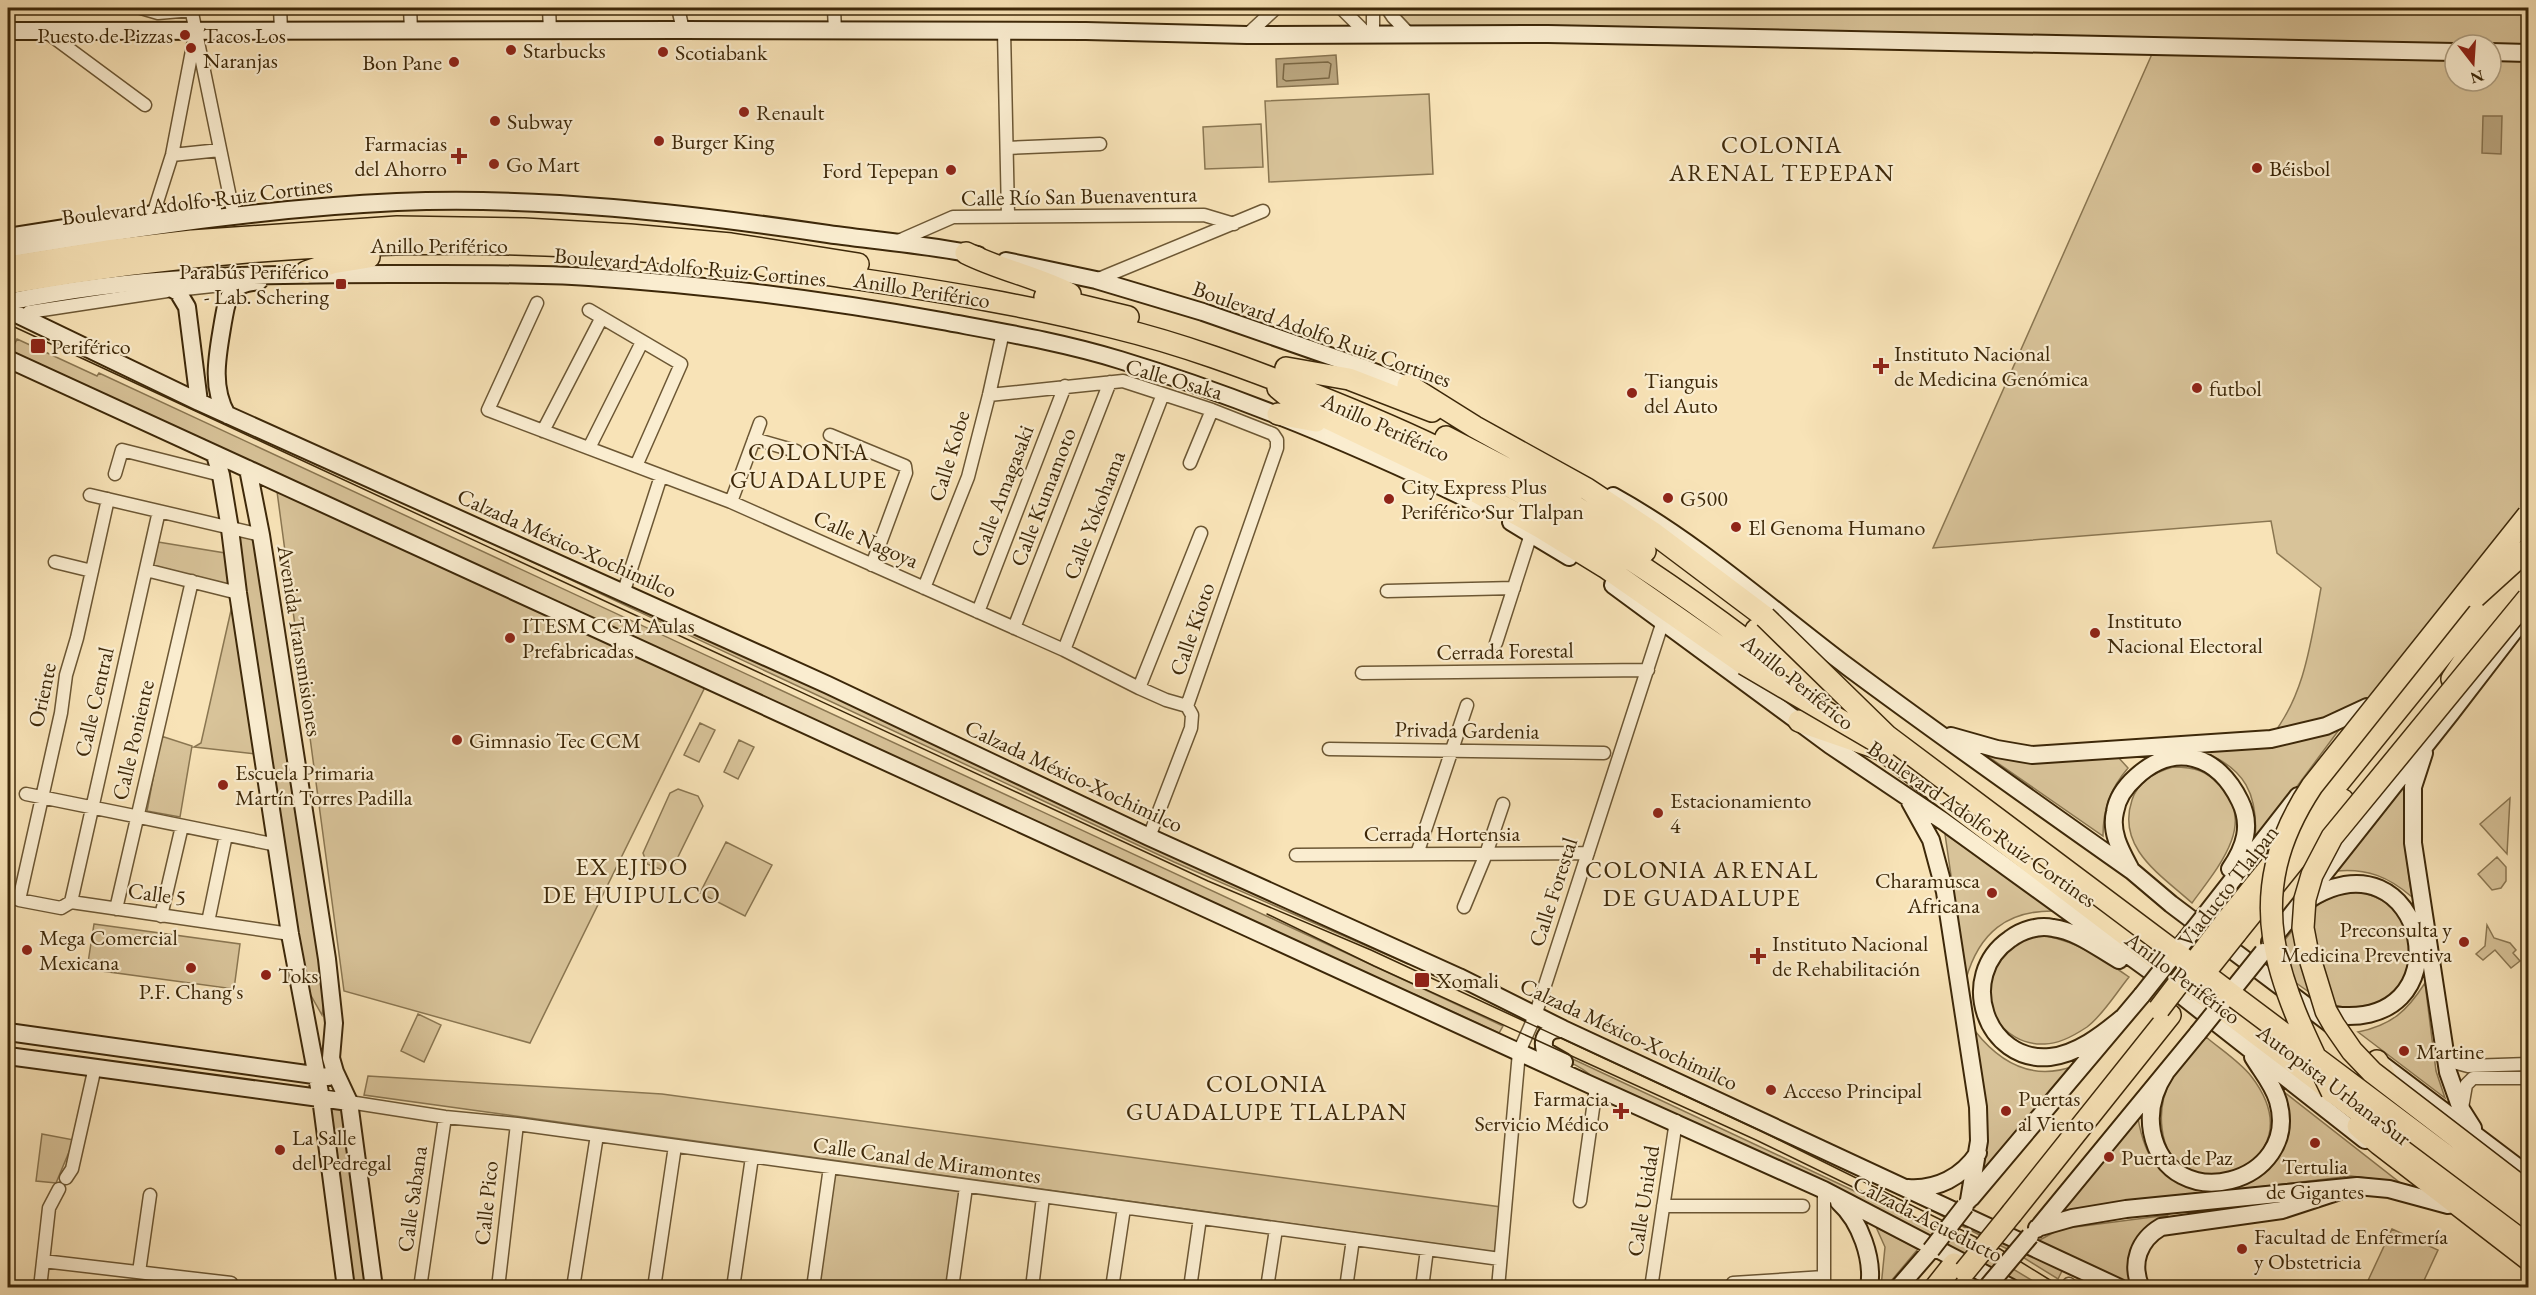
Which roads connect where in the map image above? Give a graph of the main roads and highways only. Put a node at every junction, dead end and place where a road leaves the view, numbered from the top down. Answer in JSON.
{"nodes":[{"id":1,"x":8,"y":31,"type":"edge"},
{"id":2,"x":2443,"y":52,"type":"edge"},
{"id":3,"x":2503,"y":52,"type":"edge"},
{"id":4,"x":2529,"y":53,"type":"edge"},
{"id":5,"x":283,"y":210,"type":"junction"},
{"id":6,"x":151,"y":221,"type":"junction"},
{"id":7,"x":8,"y":237,"type":"edge"},
{"id":8,"x":420,"y":244,"type":"junction"},
{"id":9,"x":8,"y":249,"type":"edge"},
{"id":10,"x":966,"y":253,"type":"junction"},
{"id":11,"x":192,"y":257,"type":"junction"},
{"id":12,"x":8,"y":267,"type":"edge"},
{"id":13,"x":298,"y":273,"type":"junction"},
{"id":14,"x":8,"y":283,"type":"edge"},
{"id":15,"x":160,"y":286,"type":"junction"},
{"id":16,"x":8,"y":302,"type":"edge"},
{"id":17,"x":1089,"y":306,"type":"junction"},
{"id":18,"x":8,"y":310,"type":"edge"},
{"id":19,"x":8,"y":359,"type":"edge"},
{"id":20,"x":1278,"y":373,"type":"junction"},
{"id":21,"x":1408,"y":385,"type":"junction"},
{"id":22,"x":199,"y":402,"type":"junction"},
{"id":23,"x":227,"y":415,"type":"junction"},
{"id":24,"x":1276,"y":424,"type":"junction"},
{"id":25,"x":1475,"y":428,"type":"junction"},
{"id":26,"x":1374,"y":440,"type":"junction"},
{"id":27,"x":215,"y":454,"type":"junction"},
{"id":28,"x":248,"y":469,"type":"junction"},
{"id":29,"x":2529,"y":506,"type":"edge"},
{"id":30,"x":2529,"y":515,"type":"edge"},
{"id":31,"x":2529,"y":549,"type":"edge"},
{"id":32,"x":2529,"y":567,"type":"edge"},
{"id":33,"x":2529,"y":572,"type":"edge"},
{"id":34,"x":2529,"y":598,"type":"edge"},
{"id":35,"x":2529,"y":612,"type":"edge"},
{"id":36,"x":2435,"y":632,"type":"junction"},
{"id":37,"x":2367,"y":707,"type":"junction"},
{"id":38,"x":1798,"y":721,"type":"junction"},
{"id":39,"x":1928,"y":725,"type":"junction"},
{"id":40,"x":2426,"y":733,"type":"junction"},
{"id":41,"x":1883,"y":743,"type":"junction"},
{"id":42,"x":2122,"y":749,"type":"junction"},
{"id":43,"x":2144,"y":770,"type":"junction"},
{"id":44,"x":1901,"y":792,"type":"junction"},
{"id":45,"x":2132,"y":871,"type":"junction"},
{"id":46,"x":2290,"y":914,"type":"junction"},
{"id":47,"x":2221,"y":918,"type":"junction"},
{"id":48,"x":2153,"y":973,"type":"junction"},
{"id":49,"x":2315,"y":1012,"type":"junction"},
{"id":50,"x":2122,"y":1018,"type":"junction"},
{"id":51,"x":1563,"y":1029,"type":"junction"},
{"id":52,"x":8,"y":1032,"type":"edge"},
{"id":53,"x":333,"y":1035,"type":"junction"},
{"id":54,"x":311,"y":1040,"type":"junction"},
{"id":55,"x":2247,"y":1046,"type":"junction"},
{"id":56,"x":8,"y":1056,"type":"edge"},
{"id":57,"x":2377,"y":1061,"type":"junction"},
{"id":58,"x":2166,"y":1072,"type":"junction"},
{"id":59,"x":317,"y":1075,"type":"junction"},
{"id":60,"x":338,"y":1078,"type":"junction"},
{"id":61,"x":1594,"y":1086,"type":"junction"},
{"id":62,"x":321,"y":1098,"type":"junction"},
{"id":63,"x":349,"y":1102,"type":"junction"},
{"id":64,"x":2405,"y":1116,"type":"junction"},
{"id":65,"x":2478,"y":1137,"type":"junction"},
{"id":66,"x":1978,"y":1153,"type":"junction"},
{"id":67,"x":2529,"y":1175,"type":"edge"},
{"id":68,"x":1904,"y":1187,"type":"junction"},
{"id":69,"x":2348,"y":1187,"type":"junction"},
{"id":70,"x":1824,"y":1190,"type":"junction"},
{"id":71,"x":2529,"y":1192,"type":"edge"},
{"id":72,"x":1967,"y":1203,"type":"junction"},
{"id":73,"x":2448,"y":1205,"type":"junction"},
{"id":74,"x":2529,"y":1209,"type":"edge"},
{"id":75,"x":2529,"y":1217,"type":"edge"},
{"id":76,"x":2529,"y":1231,"type":"edge"},
{"id":77,"x":2034,"y":1232,"type":"junction"},
{"id":78,"x":2529,"y":1240,"type":"edge"},
{"id":79,"x":2529,"y":1258,"type":"edge"},
{"id":80,"x":2529,"y":1264,"type":"edge"},
{"id":81,"x":1957,"y":1274,"type":"edge"},
{"id":82,"x":346,"y":1287,"type":"edge"},
{"id":83,"x":374,"y":1287,"type":"edge"},
{"id":84,"x":1869,"y":1287,"type":"edge"},
{"id":85,"x":1898,"y":1287,"type":"edge"},
{"id":86,"x":1935,"y":1287,"type":"edge"},
{"id":87,"x":1988,"y":1287,"type":"edge"},
{"id":88,"x":2012,"y":1287,"type":"edge"},
{"id":89,"x":2120,"y":1287,"type":"edge"},
{"id":90,"x":2141,"y":1287,"type":"edge"}],
"edges":[{"from":1,"to":2,"type":"main road"},
{"from":3,"to":4,"type":"main road"},
{"from":5,"to":6,"type":"main road"},
{"from":5,"to":10,"type":"main road","name":"Boulevard Adolfo Ruiz Cortines"},
{"from":5,"to":11,"type":"main road","name":"Boulevard Adolfo Ruiz Cortines"},
{"from":6,"to":7,"type":"main road"},
{"from":6,"to":9,"type":"main road","name":"Boulevard Adolfo Ruiz Cortines"},
{"from":6,"to":11,"type":"main road","name":"Boulevard Adolfo Ruiz Cortines"},
{"from":8,"to":11,"type":"highway","name":"Anillo Periférico"},
{"from":8,"to":13,"type":"highway"},
{"from":8,"to":20,"type":"highway","name":"Anillo Periférico"},
{"from":10,"to":17,"type":"highway"},
{"from":10,"to":21,"type":"main road","name":"Boulevard Adolfo Ruiz Cortines"},
{"from":11,"to":12,"type":"highway","name":"Anillo Periférico"},
{"from":11,"to":13,"type":"main road","name":"Boulevard Adolfo Ruiz Cortines"},
{"from":11,"to":14,"type":"highway","name":"Anillo Periférico"},
{"from":11,"to":15,"type":"main road","name":"Boulevard Adolfo Ruiz Cortines"},
{"from":11,"to":17,"type":"highway","name":"Anillo Periférico"},
{"from":13,"to":23,"type":"main road"},
{"from":13,"to":24,"type":"main road","name":"Boulevard Adolfo Ruiz Cortines"},
{"from":15,"to":16,"type":"main road","name":"Boulevard Adolfo Ruiz Cortines"},
{"from":15,"to":22,"type":"main road"},
{"from":17,"to":20,"type":"highway","name":"Anillo Periférico"},
{"from":18,"to":22,"type":"main road","name":"Calzada México-Xochimilco"},
{"from":19,"to":27,"type":"main road"},
{"from":20,"to":25,"type":"highway"},
{"from":20,"to":26,"type":"highway"},
{"from":20,"to":41,"type":"highway","name":"Anillo Periférico"},
{"from":20,"to":64,"type":"highway","name":"Anillo Periférico"},
{"from":21,"to":25,"type":"highway"},
{"from":21,"to":39,"type":"main road","name":"Boulevard Adolfo Ruiz Cortines"},
{"from":22,"to":23,"type":"main road","name":"Calzada México-Xochimilco"},
{"from":23,"to":51,"type":"main road","name":"Calzada México-Xochimilco"},
{"from":24,"to":26,"type":"highway"},
{"from":24,"to":38,"type":"main road","name":"Boulevard Adolfo Ruiz Cortines"},
{"from":25,"to":41,"type":"highway","bridge":true},
{"from":26,"to":41,"type":"highway","bridge":true},
{"from":27,"to":28,"type":"main road"},
{"from":27,"to":54,"type":"main road"},
{"from":28,"to":53,"type":"main road","name":"Avenida Transmisiones"},
{"from":28,"to":61,"type":"main road"},
{"from":29,"to":37,"type":"main road","name":"Viaducto Tlalpan"},
{"from":30,"to":36,"type":"highway","bridge":true},
{"from":31,"to":36,"type":"highway","bridge":true},
{"from":31,"to":47,"type":"highway","name":"Viaducto Tlalpan"},
{"from":32,"to":47,"type":"highway","name":"Viaducto Tlalpan"},
{"from":33,"to":40,"type":"highway","bridge":true},
{"from":34,"to":40,"type":"highway","bridge":true},
{"from":35,"to":40,"type":"main road"},
{"from":36,"to":79,"type":"highway","bridge":true},
{"from":37,"to":42,"type":"main road"},
{"from":37,"to":47,"type":"main road","name":"Viaducto Tlalpan"},
{"from":38,"to":41,"type":"highway"},
{"from":38,"to":44,"type":"main road","name":"Boulevard Adolfo Ruiz Cortines"},
{"from":39,"to":42,"type":"main road"},
{"from":39,"to":45,"type":"main road","name":"Boulevard Adolfo Ruiz Cortines"},
{"from":40,"to":46,"type":"main road"},
{"from":40,"to":65,"type":"main road"},
{"from":40,"to":71,"type":"highway","bridge":true},
{"from":41,"to":75,"type":"highway","name":"Autopista Urbana Sur","bridge":true},
{"from":41,"to":76,"type":"highway","name":"Autopista Urbana Sur","bridge":true},
{"from":41,"to":78,"type":"highway","name":"Anillo Periférico"},
{"from":42,"to":43,"type":"main road"},
{"from":43,"to":45,"type":"main road"},
{"from":43,"to":47,"type":"main road"},
{"from":44,"to":48,"type":"main road","name":"Boulevard Adolfo Ruiz Cortines"},
{"from":44,"to":66,"type":"main road"},
{"from":45,"to":49,"type":"main road","name":"Boulevard Adolfo Ruiz Cortines"},
{"from":46,"to":49,"type":"main road"},
{"from":46,"to":58,"type":"main road","bridge":true},
{"from":47,"to":50,"type":"main road","name":"Viaducto Tlalpan","bridge":true},
{"from":47,"to":81,"type":"highway","name":"Viaducto Tlalpan","bridge":true},
{"from":48,"to":50,"type":"main road"},
{"from":48,"to":55,"type":"main road","name":"Boulevard Adolfo Ruiz Cortines"},
{"from":49,"to":57,"type":"main road","name":"Boulevard Adolfo Ruiz Cortines"},
{"from":50,"to":72,"type":"main road","name":"Viaducto Tlalpan"},
{"from":51,"to":61,"type":"main road"},
{"from":51,"to":68,"type":"main road","name":"Calzada México-Xochimilco"},
{"from":52,"to":59,"type":"main road"},
{"from":53,"to":54,"type":"main road"},
{"from":53,"to":60,"type":"main road","name":"Avenida Transmisiones"},
{"from":54,"to":59,"type":"main road"},
{"from":55,"to":58,"type":"main road"},
{"from":55,"to":73,"type":"main road","name":"Boulevard Adolfo Ruiz Cortines"},
{"from":56,"to":62,"type":"main road"},
{"from":57,"to":64,"type":"highway"},
{"from":57,"to":65,"type":"main road","name":"Boulevard Adolfo Ruiz Cortines"},
{"from":58,"to":77,"type":"main road"},
{"from":59,"to":60,"type":"main road"},
{"from":59,"to":62,"type":"main road"},
{"from":60,"to":63,"type":"main road","name":"Avenida Transmisiones"},
{"from":61,"to":70,"type":"main road"},
{"from":62,"to":63,"type":"main road"},
{"from":62,"to":82,"type":"main road"},
{"from":63,"to":83,"type":"main road","name":"Avenida Transmisiones"},
{"from":64,"to":74,"type":"highway","name":"Anillo Periférico"},
{"from":65,"to":67,"type":"main road","name":"Boulevard Adolfo Ruiz Cortines"},
{"from":66,"to":68,"type":"main road"},
{"from":66,"to":72,"type":"main road"},
{"from":68,"to":89,"type":"main road","name":"Calzada México-Xochimilco"},
{"from":69,"to":73,"type":"main road"},
{"from":69,"to":77,"type":"main road"},
{"from":69,"to":90,"type":"main road"},
{"from":70,"to":84,"type":"main road"},
{"from":70,"to":88,"type":"main road","name":"Calzada Acueducto"},
{"from":72,"to":85,"type":"main road","name":"Viaducto Tlalpan","bridge":true},
{"from":73,"to":80,"type":"main road","name":"Boulevard Adolfo Ruiz Cortines"},
{"from":77,"to":87,"type":"main road","bridge":true},
{"from":81,"to":86,"type":"highway","name":"Viaducto Tlalpan"}]}
